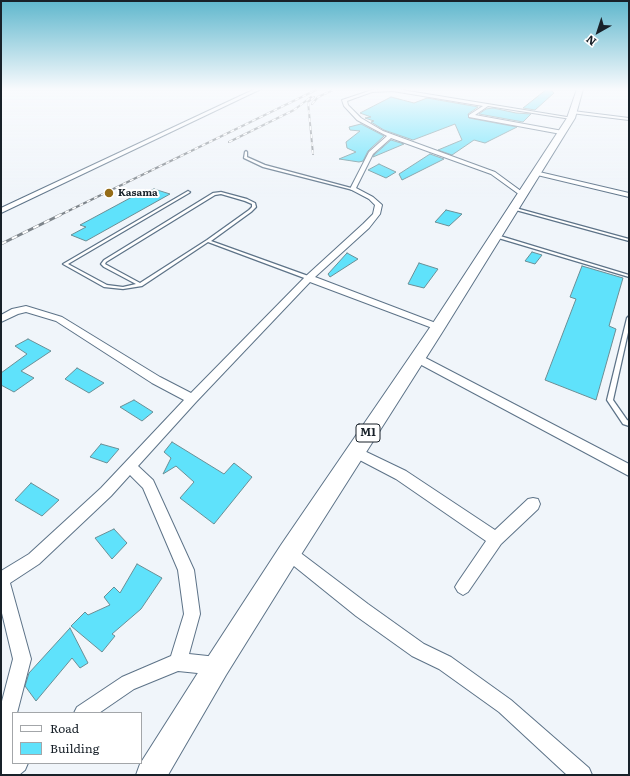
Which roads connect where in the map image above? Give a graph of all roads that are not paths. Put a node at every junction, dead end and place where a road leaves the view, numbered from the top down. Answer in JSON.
{"nodes":[{"id":1,"x":182,"y":125,"type":"edge"},
{"id":2,"x":370,"y":125,"type":"edge"},
{"id":3,"x":565,"y":125,"type":"edge"},
{"id":4,"x":390,"y":136,"type":"junction"},
{"id":5,"x":246,"y":152,"type":"dead end"},
{"id":6,"x":535,"y":173,"type":"junction"},
{"id":7,"x":353,"y":189,"type":"junction"},
{"id":8,"x":188,"y":192,"type":"dead end"},
{"id":9,"x":629,"y":195,"type":"edge"},
{"id":10,"x":518,"y":201,"type":"junction"},
{"id":11,"x":1,"y":211,"type":"edge"},
{"id":12,"x":496,"y":236,"type":"junction"},
{"id":13,"x":629,"y":240,"type":"edge"},
{"id":14,"x":208,"y":241,"type":"junction"},
{"id":15,"x":629,"y":276,"type":"edge"},
{"id":16,"x":309,"y":278,"type":"junction"},
{"id":17,"x":140,"y":285,"type":"junction"},
{"id":18,"x":1,"y":318,"type":"edge"},
{"id":19,"x":629,"y":318,"type":"edge"},
{"id":20,"x":438,"y":327,"type":"junction"},
{"id":21,"x":418,"y":358,"type":"junction"},
{"id":22,"x":192,"y":400,"type":"junction"},
{"id":23,"x":629,"y":424,"type":"edge"},
{"id":24,"x":356,"y":452,"type":"junction"},
{"id":25,"x":129,"y":466,"type":"junction"},
{"id":26,"x":629,"y":470,"type":"edge"},
{"id":27,"x":533,"y":504,"type":"dead end"},
{"id":28,"x":496,"y":539,"type":"junction"},
{"id":29,"x":289,"y":553,"type":"junction"},
{"id":30,"x":1,"y":580,"type":"edge"},
{"id":31,"x":463,"y":587,"type":"dead end"},
{"id":32,"x":178,"y":662,"type":"junction"},
{"id":33,"x":217,"y":666,"type":"junction"},
{"id":34,"x":84,"y":712,"type":"edge"},
{"id":35,"x":7,"y":767,"type":"edge"},
{"id":36,"x":151,"y":775,"type":"edge"},
{"id":37,"x":582,"y":775,"type":"edge"}],
"edges":[{"from":1,"to":11,"type":"street"},
{"from":2,"to":4,"type":"street"},
{"from":3,"to":6,"type":"main road","number":"M1"},
{"from":4,"to":7,"type":"street"},
{"from":4,"to":10,"type":"street"},
{"from":5,"to":7,"type":"lane"},
{"from":6,"to":9,"type":"street"},
{"from":6,"to":10,"type":"main road","number":"M1"},
{"from":7,"to":16,"type":"street"},
{"from":8,"to":17,"type":"lane"},
{"from":10,"to":12,"type":"main road","number":"M1"},
{"from":10,"to":13,"type":"lane"},
{"from":12,"to":15,"type":"lane"},
{"from":12,"to":20,"type":"main road","number":"M1"},
{"from":14,"to":16,"type":"lane"},
{"from":14,"to":17,"type":"lane"},
{"from":14,"to":17,"type":"lane"},
{"from":16,"to":20,"type":"street"},
{"from":16,"to":22,"type":"street"},
{"from":18,"to":22,"type":"street"},
{"from":19,"to":23,"type":"lane"},
{"from":20,"to":21,"type":"main road","number":"M1"},
{"from":21,"to":24,"type":"main road","number":"M1"},
{"from":21,"to":26,"type":"street"},
{"from":22,"to":25,"type":"street"},
{"from":24,"to":28,"type":"street"},
{"from":24,"to":29,"type":"main road","number":"M1"},
{"from":25,"to":30,"type":"street"},
{"from":25,"to":32,"type":"street"},
{"from":27,"to":28,"type":"street"},
{"from":28,"to":31,"type":"street"},
{"from":29,"to":33,"type":"main road","number":"M1"},
{"from":29,"to":37,"type":"street"},
{"from":30,"to":35,"type":"street"},
{"from":32,"to":33,"type":"street"},
{"from":32,"to":34,"type":"street"},
{"from":33,"to":36,"type":"main road","number":"M1"}]}
